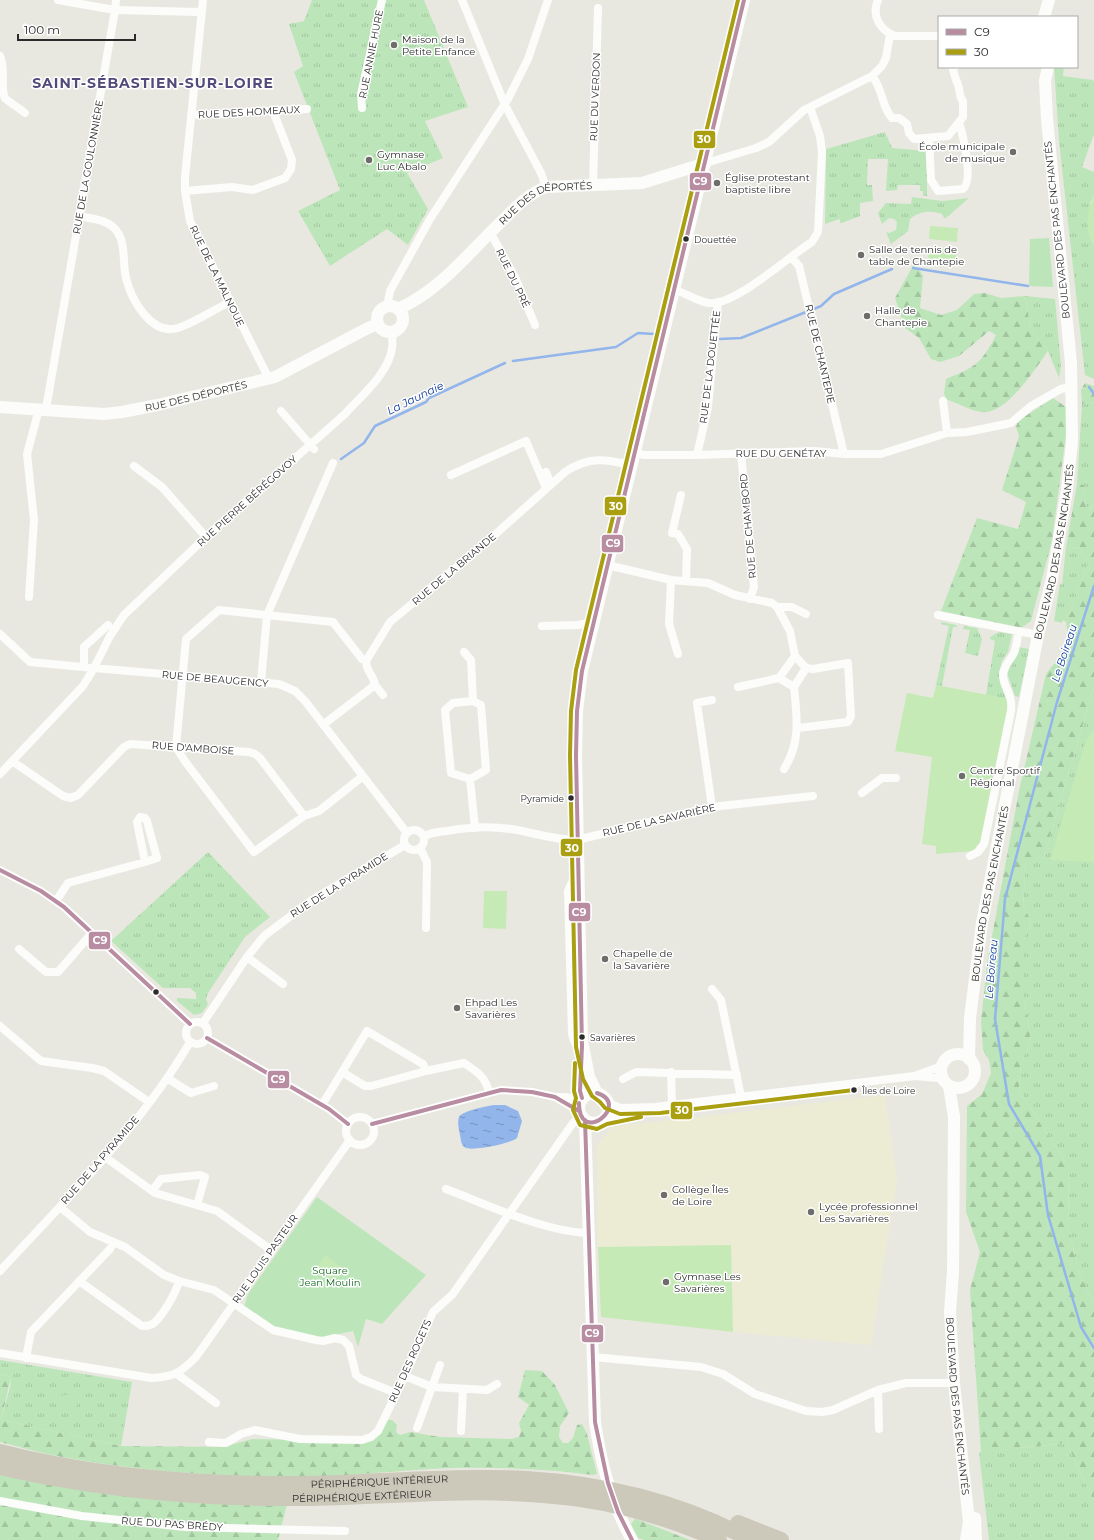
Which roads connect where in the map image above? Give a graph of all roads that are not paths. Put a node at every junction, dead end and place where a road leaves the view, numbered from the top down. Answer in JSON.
{"nodes":[{"id":1,"x":58,"y":0,"type":"edge"},
{"id":2,"x":116,"y":0,"type":"edge"},
{"id":3,"x":203,"y":0,"type":"edge"},
{"id":4,"x":382,"y":0,"type":"edge"},
{"id":5,"x":462,"y":0,"type":"edge"},
{"id":6,"x":548,"y":0,"type":"edge"},
{"id":7,"x":744,"y":0,"type":"edge"},
{"id":8,"x":878,"y":0,"type":"edge"},
{"id":9,"x":598,"y":8,"type":"dead end"},
{"id":10,"x":115,"y":10,"type":"junction"},
{"id":11,"x":200,"y":12,"type":"junction"},
{"id":12,"x":890,"y":34,"type":"junction"},
{"id":13,"x":938,"y":36,"type":"edge"},
{"id":14,"x":0,"y":56,"type":"edge"},
{"id":15,"x":954,"y":68,"type":"edge"},
{"id":16,"x":1042,"y":68,"type":"edge"},
{"id":17,"x":1048,"y":68,"type":"edge"},
{"id":18,"x":872,"y":76,"type":"junction"},
{"id":19,"x":1045,"y":81,"type":"junction"},
{"id":20,"x":505,"y":105,"type":"junction"},
{"id":21,"x":810,"y":107,"type":"junction"},
{"id":22,"x":362,"y":108,"type":"dead end"},
{"id":23,"x":307,"y":109,"type":"dead end"},
{"id":24,"x":273,"y":111,"type":"junction"},
{"id":25,"x":26,"y":113,"type":"dead end"},
{"id":26,"x":191,"y":115,"type":"junction"},
{"id":27,"x":959,"y":122,"type":"junction"},
{"id":28,"x":929,"y":138,"type":"junction"},
{"id":29,"x":706,"y":162,"type":"junction"},
{"id":30,"x":593,"y":186,"type":"junction"},
{"id":31,"x":546,"y":187,"type":"junction"},
{"id":32,"x":185,"y":191,"type":"junction"},
{"id":33,"x":80,"y":216,"type":"junction"},
{"id":34,"x":490,"y":232,"type":"junction"},
{"id":35,"x":791,"y":257,"type":"junction"},
{"id":36,"x":675,"y":290,"type":"junction"},
{"id":37,"x":230,"y":302,"type":"junction"},
{"id":38,"x":718,"y":302,"type":"junction"},
{"id":39,"x":396,"y":311,"type":"junction"},
{"id":40,"x":378,"y":324,"type":"junction"},
{"id":41,"x":536,"y":325,"type":"dead end"},
{"id":42,"x":392,"y":332,"type":"junction"},
{"id":43,"x":269,"y":379,"type":"junction"},
{"id":44,"x":1072,"y":387,"type":"junction"},
{"id":45,"x":943,"y":401,"type":"dead end"},
{"id":46,"x":0,"y":407,"type":"edge"},
{"id":47,"x":43,"y":409,"type":"junction"},
{"id":48,"x":281,"y":411,"type":"dead end"},
{"id":49,"x":947,"y":433,"type":"junction"},
{"id":50,"x":312,"y":447,"type":"junction"},
{"id":51,"x":635,"y":453,"type":"junction"},
{"id":52,"x":741,"y":453,"type":"junction"},
{"id":53,"x":844,"y":454,"type":"junction"},
{"id":54,"x":697,"y":455,"type":"junction"},
{"id":55,"x":333,"y":463,"type":"dead end"},
{"id":56,"x":632,"y":465,"type":"junction"},
{"id":57,"x":134,"y":466,"type":"dead end"},
{"id":58,"x":546,"y":472,"type":"dead end"},
{"id":59,"x":451,"y":474,"type":"dead end"},
{"id":60,"x":548,"y":486,"type":"junction"},
{"id":61,"x":681,"y":495,"type":"dead end"},
{"id":62,"x":206,"y":537,"type":"junction"},
{"id":63,"x":607,"y":565,"type":"junction"},
{"id":64,"x":671,"y":580,"type":"junction"},
{"id":65,"x":686,"y":580,"type":"junction"},
{"id":66,"x":29,"y":597,"type":"dead end"},
{"id":67,"x":750,"y":599,"type":"junction"},
{"id":68,"x":777,"y":607,"type":"junction"},
{"id":69,"x":806,"y":614,"type":"dead end"},
{"id":70,"x":267,"y":615,"type":"junction"},
{"id":71,"x":938,"y":615,"type":"dead end"},
{"id":72,"x":594,"y":622,"type":"junction"},
{"id":73,"x":108,"y":625,"type":"dead end"},
{"id":74,"x":542,"y":626,"type":"dead end"},
{"id":75,"x":1019,"y":631,"type":"junction"},
{"id":76,"x":0,"y":634,"type":"edge"},
{"id":77,"x":1038,"y":635,"type":"junction"},
{"id":78,"x":464,"y":652,"type":"dead end"},
{"id":79,"x":678,"y":654,"type":"dead end"},
{"id":80,"x":795,"y":656,"type":"junction"},
{"id":81,"x":366,"y":661,"type":"junction"},
{"id":82,"x":84,"y":666,"type":"junction"},
{"id":83,"x":94,"y":668,"type":"junction"},
{"id":84,"x":806,"y":668,"type":"junction"},
{"id":85,"x":182,"y":676,"type":"junction"},
{"id":86,"x":779,"y":678,"type":"junction"},
{"id":87,"x":260,"y":682,"type":"junction"},
{"id":88,"x":375,"y":685,"type":"junction"},
{"id":89,"x":738,"y":687,"type":"dead end"},
{"id":90,"x":794,"y":687,"type":"junction"},
{"id":91,"x":383,"y":695,"type":"dead end"},
{"id":92,"x":712,"y":700,"type":"dead end"},
{"id":93,"x":473,"y":701,"type":"junction"},
{"id":94,"x":324,"y":724,"type":"junction"},
{"id":95,"x":798,"y":728,"type":"junction"},
{"id":96,"x":176,"y":747,"type":"junction"},
{"id":97,"x":12,"y":761,"type":"junction"},
{"id":98,"x":784,"y":769,"type":"dead end"},
{"id":99,"x":0,"y":774,"type":"edge"},
{"id":100,"x":363,"y":776,"type":"junction"},
{"id":101,"x":896,"y":778,"type":"dead end"},
{"id":102,"x":470,"y":779,"type":"junction"},
{"id":103,"x":862,"y":792,"type":"dead end"},
{"id":104,"x":813,"y":796,"type":"dead end"},
{"id":105,"x":712,"y":807,"type":"junction"},
{"id":106,"x":304,"y":816,"type":"junction"},
{"id":107,"x":475,"y":828,"type":"junction"},
{"id":108,"x":407,"y":833,"type":"junction"},
{"id":109,"x":424,"y":837,"type":"junction"},
{"id":110,"x":578,"y":840,"type":"junction"},
{"id":111,"x":405,"y":844,"type":"junction"},
{"id":112,"x":420,"y":848,"type":"junction"},
{"id":113,"x":970,"y":856,"type":"dead end"},
{"id":114,"x":145,"y":862,"type":"junction"},
{"id":115,"x":0,"y":870,"type":"edge"},
{"id":116,"x":56,"y":901,"type":"junction"},
{"id":117,"x":426,"y":928,"type":"dead end"},
{"id":118,"x":92,"y":934,"type":"junction"},
{"id":119,"x":19,"y":949,"type":"dead end"},
{"id":120,"x":247,"y":957,"type":"junction"},
{"id":121,"x":283,"y":984,"type":"dead end"},
{"id":122,"x":712,"y":988,"type":"dead end"},
{"id":123,"x":970,"y":1018,"type":"junction"},
{"id":124,"x":202,"y":1023,"type":"junction"},
{"id":125,"x":190,"y":1024,"type":"junction"},
{"id":126,"x":0,"y":1026,"type":"edge"},
{"id":127,"x":207,"y":1038,"type":"junction"},
{"id":128,"x":190,"y":1042,"type":"junction"},
{"id":129,"x":582,"y":1048,"type":"junction"},
{"id":130,"x":956,"y":1054,"type":"junction"},
{"id":131,"x":969,"y":1058,"type":"junction"},
{"id":132,"x":942,"y":1066,"type":"junction"},
{"id":133,"x":426,"y":1071,"type":"junction"},
{"id":134,"x":342,"y":1072,"type":"junction"},
{"id":135,"x":671,"y":1072,"type":"junction"},
{"id":136,"x":736,"y":1075,"type":"junction"},
{"id":137,"x":915,"y":1076,"type":"junction"},
{"id":138,"x":167,"y":1078,"type":"junction"},
{"id":139,"x":623,"y":1079,"type":"dead end"},
{"id":140,"x":946,"y":1083,"type":"junction"},
{"id":141,"x":214,"y":1086,"type":"dead end"},
{"id":142,"x":962,"y":1088,"type":"junction"},
{"id":143,"x":489,"y":1092,"type":"junction"},
{"id":144,"x":597,"y":1093,"type":"junction"},
{"id":145,"x":741,"y":1097,"type":"junction"},
{"id":146,"x":149,"y":1102,"type":"junction"},
{"id":147,"x":608,"y":1102,"type":"junction"},
{"id":148,"x":322,"y":1105,"type":"junction"},
{"id":149,"x":672,"y":1105,"type":"junction"},
{"id":150,"x":655,"y":1107,"type":"junction"},
{"id":151,"x":581,"y":1109,"type":"junction"},
{"id":152,"x":954,"y":1117,"type":"junction"},
{"id":153,"x":601,"y":1120,"type":"junction"},
{"id":154,"x":348,"y":1124,"type":"junction"},
{"id":155,"x":372,"y":1124,"type":"junction"},
{"id":156,"x":350,"y":1140,"type":"junction"},
{"id":157,"x":105,"y":1156,"type":"junction"},
{"id":158,"x":587,"y":1164,"type":"junction"},
{"id":159,"x":446,"y":1189,"type":"dead end"},
{"id":160,"x":152,"y":1191,"type":"junction"},
{"id":161,"x":197,"y":1206,"type":"junction"},
{"id":162,"x":60,"y":1207,"type":"junction"},
{"id":163,"x":509,"y":1214,"type":"junction"},
{"id":164,"x":589,"y":1233,"type":"junction"},
{"id":165,"x":113,"y":1242,"type":"junction"},
{"id":166,"x":271,"y":1250,"type":"junction"},
{"id":167,"x":1,"y":1267,"type":"edge"},
{"id":168,"x":953,"y":1272,"type":"junction"},
{"id":169,"x":79,"y":1281,"type":"junction"},
{"id":170,"x":179,"y":1281,"type":"junction"},
{"id":171,"x":233,"y":1303,"type":"junction"},
{"id":172,"x":0,"y":1353,"type":"edge"},
{"id":173,"x":593,"y":1357,"type":"junction"},
{"id":174,"x":26,"y":1358,"type":"junction"},
{"id":175,"x":440,"y":1365,"type":"dead end"},
{"id":176,"x":177,"y":1374,"type":"junction"},
{"id":177,"x":405,"y":1376,"type":"junction"},
{"id":178,"x":954,"y":1383,"type":"junction"},
{"id":179,"x":497,"y":1384,"type":"dead end"},
{"id":180,"x":432,"y":1387,"type":"junction"},
{"id":181,"x":463,"y":1389,"type":"junction"},
{"id":182,"x":878,"y":1390,"type":"junction"},
{"id":183,"x":396,"y":1393,"type":"junction"},
{"id":184,"x":216,"y":1403,"type":"dead end"},
{"id":185,"x":416,"y":1428,"type":"dead end"},
{"id":186,"x":879,"y":1429,"type":"dead end"},
{"id":187,"x":461,"y":1431,"type":"dead end"},
{"id":188,"x":209,"y":1442,"type":"dead end"},
{"id":189,"x":0,"y":1452,"type":"edge"},
{"id":190,"x":0,"y":1467,"type":"edge"},
{"id":191,"x":0,"y":1501,"type":"edge"},
{"id":192,"x":660,"y":1510,"type":"junction"},
{"id":193,"x":345,"y":1531,"type":"dead end"},
{"id":194,"x":630,"y":1536,"type":"edge"},
{"id":195,"x":698,"y":1540,"type":"edge"},
{"id":196,"x":719,"y":1540,"type":"edge"},
{"id":197,"x":751,"y":1540,"type":"edge"},
{"id":198,"x":781,"y":1540,"type":"edge"},
{"id":199,"x":966,"y":1540,"type":"edge"},
{"id":200,"x":976,"y":1540,"type":"edge"}],
"edges":[{"from":1,"to":10,"type":"street"},
{"from":2,"to":10,"type":"street","name":"RUE DE LA GOULONNIÈRE"},
{"from":3,"to":11,"type":"street","name":"RUE DE LA MALNOUE"},
{"from":4,"to":22,"type":"street","name":"RUE ANNIE HURE"},
{"from":5,"to":20,"type":"street"},
{"from":6,"to":20,"type":"street"},
{"from":7,"to":29,"type":"street"},
{"from":8,"to":12,"type":"street"},
{"from":9,"to":30,"type":"street","name":"RUE DU VERDON"},
{"from":10,"to":11,"type":"street"},
{"from":10,"to":33,"type":"street","name":"RUE DE LA GOULONNIÈRE"},
{"from":11,"to":26,"type":"street","name":"RUE DE LA MALNOUE"},
{"from":12,"to":13,"type":"street"},
{"from":12,"to":18,"type":"street"},
{"from":14,"to":25,"type":"street"},
{"from":15,"to":27,"type":"street"},
{"from":16,"to":19,"type":"street","name":"BOULEVARD DES PAS ENCHANTÉS"},
{"from":17,"to":19,"type":"street","name":"BOULEVARD DES PAS ENCHANTÉS"},
{"from":18,"to":21,"type":"street"},
{"from":18,"to":28,"type":"street"},
{"from":19,"to":44,"type":"street","name":"BOULEVARD DES PAS ENCHANTÉS"},
{"from":20,"to":31,"type":"street"},
{"from":20,"to":39,"type":"street"},
{"from":21,"to":29,"type":"street"},
{"from":21,"to":35,"type":"street"},
{"from":23,"to":24,"type":"street","name":"RUE DES HOMEAUX"},
{"from":24,"to":26,"type":"street","name":"RUE DES HOMEAUX"},
{"from":24,"to":32,"type":"street"},
{"from":26,"to":32,"type":"street","name":"RUE DE LA MALNOUE"},
{"from":27,"to":28,"type":"street"},
{"from":27,"to":28,"type":"street"},
{"from":29,"to":30,"type":"street","name":"RUE DES DÉPORTÉS"},
{"from":29,"to":36,"type":"street"},
{"from":30,"to":31,"type":"street","name":"RUE DES DÉPORTÉS"},
{"from":31,"to":34,"type":"street","name":"RUE DES DÉPORTÉS"},
{"from":32,"to":37,"type":"street","name":"RUE DE LA MALNOUE"},
{"from":33,"to":37,"type":"street"},
{"from":33,"to":47,"type":"street","name":"RUE DE LA GOULONNIÈRE"},
{"from":34,"to":39,"type":"street","name":"RUE DES DÉPORTÉS"},
{"from":34,"to":41,"type":"street","name":"RUE DU PRÉ"},
{"from":35,"to":38,"type":"street"},
{"from":35,"to":53,"type":"street","name":"RUE DE CHANTEPIE"},
{"from":36,"to":38,"type":"street"},
{"from":36,"to":51,"type":"street"},
{"from":37,"to":43,"type":"street","name":"RUE DE LA MALNOUE"},
{"from":38,"to":54,"type":"street","name":"RUE DE LA DOUETTÉE"},
{"from":39,"to":40,"type":"street"},
{"from":39,"to":42,"type":"street"},
{"from":40,"to":42,"type":"street"},
{"from":40,"to":43,"type":"street","name":"RUE DES DÉPORTÉS"},
{"from":42,"to":50,"type":"street","name":"RUE PIERRE BÉRÉGOVOY"},
{"from":43,"to":47,"type":"street","name":"RUE DES DÉPORTÉS"},
{"from":44,"to":49,"type":"street","name":"RUE DU GENÉTAY"},
{"from":44,"to":77,"type":"street","name":"BOULEVARD DES PAS ENCHANTÉS"},
{"from":45,"to":49,"type":"street"},
{"from":46,"to":47,"type":"street","name":"RUE DES DÉPORTÉS"},
{"from":47,"to":66,"type":"street","name":"RUE DE LA GOULONNIÈRE"},
{"from":48,"to":50,"type":"street"},
{"from":49,"to":53,"type":"street","name":"RUE DU GENÉTAY"},
{"from":50,"to":62,"type":"street","name":"RUE PIERRE BÉRÉGOVOY"},
{"from":51,"to":54,"type":"street","name":"RUE DU GENÉTAY"},
{"from":51,"to":56,"type":"street"},
{"from":52,"to":53,"type":"street","name":"RUE DU GENÉTAY"},
{"from":52,"to":54,"type":"street","name":"RUE DU GENÉTAY"},
{"from":52,"to":67,"type":"street","name":"RUE DE CHAMBORD"},
{"from":55,"to":70,"type":"street"},
{"from":56,"to":60,"type":"street","name":"RUE DE LA BRIANDE"},
{"from":56,"to":63,"type":"street"},
{"from":57,"to":62,"type":"street"},
{"from":58,"to":60,"type":"street"},
{"from":59,"to":60,"type":"street"},
{"from":60,"to":81,"type":"street","name":"RUE DE LA BRIANDE"},
{"from":61,"to":65,"type":"street"},
{"from":62,"to":83,"type":"street","name":"RUE PIERRE BÉRÉGOVOY"},
{"from":63,"to":64,"type":"street"},
{"from":63,"to":72,"type":"street"},
{"from":64,"to":65,"type":"street"},
{"from":64,"to":79,"type":"street"},
{"from":65,"to":67,"type":"street"},
{"from":67,"to":68,"type":"street"},
{"from":68,"to":69,"type":"street"},
{"from":68,"to":80,"type":"street"},
{"from":70,"to":81,"type":"street"},
{"from":70,"to":85,"type":"street"},
{"from":70,"to":87,"type":"street"},
{"from":71,"to":75,"type":"street"},
{"from":72,"to":74,"type":"street"},
{"from":72,"to":110,"type":"street"},
{"from":73,"to":82,"type":"street"},
{"from":75,"to":77,"type":"street"},
{"from":75,"to":113,"type":"street","name":"BOULEVARD DES PAS ENCHANTÉS"},
{"from":76,"to":82,"type":"street","name":"RUE DE BEAUGENCY"},
{"from":77,"to":123,"type":"street","name":"BOULEVARD DES PAS ENCHANTÉS"},
{"from":78,"to":93,"type":"street"},
{"from":80,"to":84,"type":"street"},
{"from":80,"to":86,"type":"street"},
{"from":81,"to":88,"type":"street"},
{"from":82,"to":83,"type":"street","name":"RUE DE BEAUGENCY"},
{"from":83,"to":85,"type":"street","name":"RUE DE BEAUGENCY"},
{"from":83,"to":97,"type":"street"},
{"from":84,"to":90,"type":"street"},
{"from":84,"to":95,"type":"street"},
{"from":85,"to":87,"type":"street","name":"RUE DE BEAUGENCY"},
{"from":85,"to":96,"type":"street"},
{"from":86,"to":89,"type":"street"},
{"from":86,"to":90,"type":"street"},
{"from":87,"to":94,"type":"street","name":"RUE DE BEAUGENCY"},
{"from":88,"to":91,"type":"street"},
{"from":88,"to":94,"type":"street"},
{"from":90,"to":95,"type":"street"},
{"from":92,"to":105,"type":"street"},
{"from":93,"to":102,"type":"street"},
{"from":93,"to":102,"type":"street"},
{"from":94,"to":100,"type":"street","name":"RUE DE BEAUGENCY"},
{"from":95,"to":98,"type":"street"},
{"from":96,"to":97,"type":"street","name":"RUE D'AMBOISE"},
{"from":96,"to":106,"type":"street","name":"RUE D'AMBOISE"},
{"from":96,"to":106,"type":"street"},
{"from":97,"to":99,"type":"street"},
{"from":100,"to":106,"type":"street"},
{"from":100,"to":108,"type":"street","name":"RUE DE BEAUGENCY"},
{"from":101,"to":103,"type":"street"},
{"from":102,"to":107,"type":"street"},
{"from":104,"to":105,"type":"street","name":"RUE DE LA SAVARIÈRE"},
{"from":105,"to":110,"type":"street","name":"RUE DE LA SAVARIÈRE"},
{"from":107,"to":109,"type":"street"},
{"from":107,"to":110,"type":"street"},
{"from":108,"to":109,"type":"street"},
{"from":108,"to":111,"type":"street"},
{"from":109,"to":112,"type":"street"},
{"from":110,"to":129,"type":"street"},
{"from":111,"to":112,"type":"street"},
{"from":111,"to":120,"type":"street","name":"RUE DE LA PYRAMIDE"},
{"from":112,"to":117,"type":"street"},
{"from":114,"to":114,"type":"street"},
{"from":114,"to":116,"type":"street"},
{"from":115,"to":116,"type":"street"},
{"from":116,"to":118,"type":"street"},
{"from":118,"to":119,"type":"street"},
{"from":118,"to":125,"type":"street"},
{"from":120,"to":121,"type":"street"},
{"from":120,"to":124,"type":"street","name":"RUE DE LA PYRAMIDE"},
{"from":122,"to":136,"type":"street"},
{"from":123,"to":130,"type":"street","name":"BOULEVARD DES PAS ENCHANTÉS"},
{"from":123,"to":131,"type":"street","name":"BOULEVARD DES PAS ENCHANTÉS"},
{"from":124,"to":125,"type":"street"},
{"from":124,"to":127,"type":"street"},
{"from":125,"to":128,"type":"street"},
{"from":126,"to":146,"type":"street"},
{"from":127,"to":128,"type":"street"},
{"from":127,"to":148,"type":"street"},
{"from":128,"to":138,"type":"street","name":"RUE DE LA PYRAMIDE"},
{"from":129,"to":144,"type":"street"},
{"from":129,"to":151,"type":"street"},
{"from":130,"to":131,"type":"street"},
{"from":130,"to":132,"type":"street"},
{"from":131,"to":142,"type":"street"},
{"from":132,"to":137,"type":"street"},
{"from":132,"to":140,"type":"street"},
{"from":133,"to":134,"type":"street"},
{"from":133,"to":134,"type":"street"},
{"from":133,"to":143,"type":"street"},
{"from":134,"to":148,"type":"street"},
{"from":135,"to":136,"type":"street"},
{"from":135,"to":139,"type":"street"},
{"from":135,"to":149,"type":"street"},
{"from":136,"to":145,"type":"street"},
{"from":137,"to":140,"type":"street"},
{"from":137,"to":145,"type":"street"},
{"from":138,"to":141,"type":"street"},
{"from":138,"to":146,"type":"street","name":"RUE DE LA PYRAMIDE"},
{"from":140,"to":142,"type":"street"},
{"from":140,"to":152,"type":"street","name":"BOULEVARD DES PAS ENCHANTÉS"},
{"from":142,"to":152,"type":"street","name":"BOULEVARD DES PAS ENCHANTÉS"},
{"from":143,"to":151,"type":"street"},
{"from":143,"to":155,"type":"street"},
{"from":144,"to":147,"type":"street"},
{"from":144,"to":151,"type":"street"},
{"from":145,"to":149,"type":"street"},
{"from":146,"to":157,"type":"street","name":"RUE DE LA PYRAMIDE"},
{"from":147,"to":150,"type":"street"},
{"from":147,"to":153,"type":"street"},
{"from":148,"to":154,"type":"street"},
{"from":149,"to":150,"type":"street"},
{"from":150,"to":153,"type":"street"},
{"from":151,"to":153,"type":"street"},
{"from":151,"to":158,"type":"street"},
{"from":151,"to":163,"type":"street","name":"RUE DES ROGETS"},
{"from":152,"to":168,"type":"street","name":"BOULEVARD DES PAS ENCHANTÉS"},
{"from":153,"to":158,"type":"street"},
{"from":154,"to":155,"type":"street"},
{"from":154,"to":156,"type":"street"},
{"from":155,"to":156,"type":"street"},
{"from":156,"to":166,"type":"street","name":"RUE LOUIS PASTEUR"},
{"from":157,"to":160,"type":"street"},
{"from":157,"to":162,"type":"street","name":"RUE DE LA PYRAMIDE"},
{"from":158,"to":164,"type":"street"},
{"from":159,"to":163,"type":"street"},
{"from":160,"to":161,"type":"street"},
{"from":160,"to":161,"type":"street"},
{"from":161,"to":166,"type":"street"},
{"from":162,"to":165,"type":"street"},
{"from":162,"to":167,"type":"street","name":"RUE DE LA PYRAMIDE"},
{"from":163,"to":164,"type":"street"},
{"from":163,"to":177,"type":"street","name":"RUE DES ROGETS"},
{"from":164,"to":173,"type":"street"},
{"from":165,"to":169,"type":"street"},
{"from":165,"to":170,"type":"street"},
{"from":166,"to":171,"type":"street","name":"RUE LOUIS PASTEUR"},
{"from":168,"to":178,"type":"street","name":"BOULEVARD DES PAS ENCHANTÉS"},
{"from":168,"to":200,"type":"street","name":"BOULEVARD DES PAS ENCHANTÉS"},
{"from":169,"to":170,"type":"street"},
{"from":169,"to":174,"type":"street"},
{"from":170,"to":171,"type":"street"},
{"from":171,"to":176,"type":"street","name":"RUE LOUIS PASTEUR"},
{"from":171,"to":183,"type":"street"},
{"from":172,"to":174,"type":"street","name":"RUE LOUIS PASTEUR"},
{"from":173,"to":182,"type":"street"},
{"from":173,"to":194,"type":"street"},
{"from":174,"to":176,"type":"street","name":"RUE LOUIS PASTEUR"},
{"from":175,"to":180,"type":"street"},
{"from":176,"to":184,"type":"street"},
{"from":177,"to":180,"type":"street"},
{"from":177,"to":183,"type":"street","name":"RUE DES ROGETS"},
{"from":178,"to":182,"type":"street"},
{"from":178,"to":199,"type":"street","name":"BOULEVARD DES PAS ENCHANTÉS"},
{"from":179,"to":181,"type":"street"},
{"from":180,"to":181,"type":"street"},
{"from":180,"to":185,"type":"street"},
{"from":181,"to":187,"type":"street"},
{"from":182,"to":186,"type":"street"},
{"from":183,"to":188,"type":"street","name":"RUE DES ROGETS"},
{"from":189,"to":192,"type":"highway","name":"PÉRIPHÉRIQUE INTÉRIEUR"},
{"from":190,"to":192,"type":"highway","name":"PÉRIPHÉRIQUE EXTÉRIEUR"},
{"from":191,"to":193,"type":"street","name":"RUE DU PAS BRÉDY"},
{"from":192,"to":195,"type":"highway"},
{"from":192,"to":196,"type":"highway","name":"PÉRIPHÉRIQUE EXTÉRIEUR"},
{"from":192,"to":197,"type":"highway","name":"PÉRIPHÉRIQUE INTÉRIEUR"},
{"from":192,"to":198,"type":"highway"}]}
